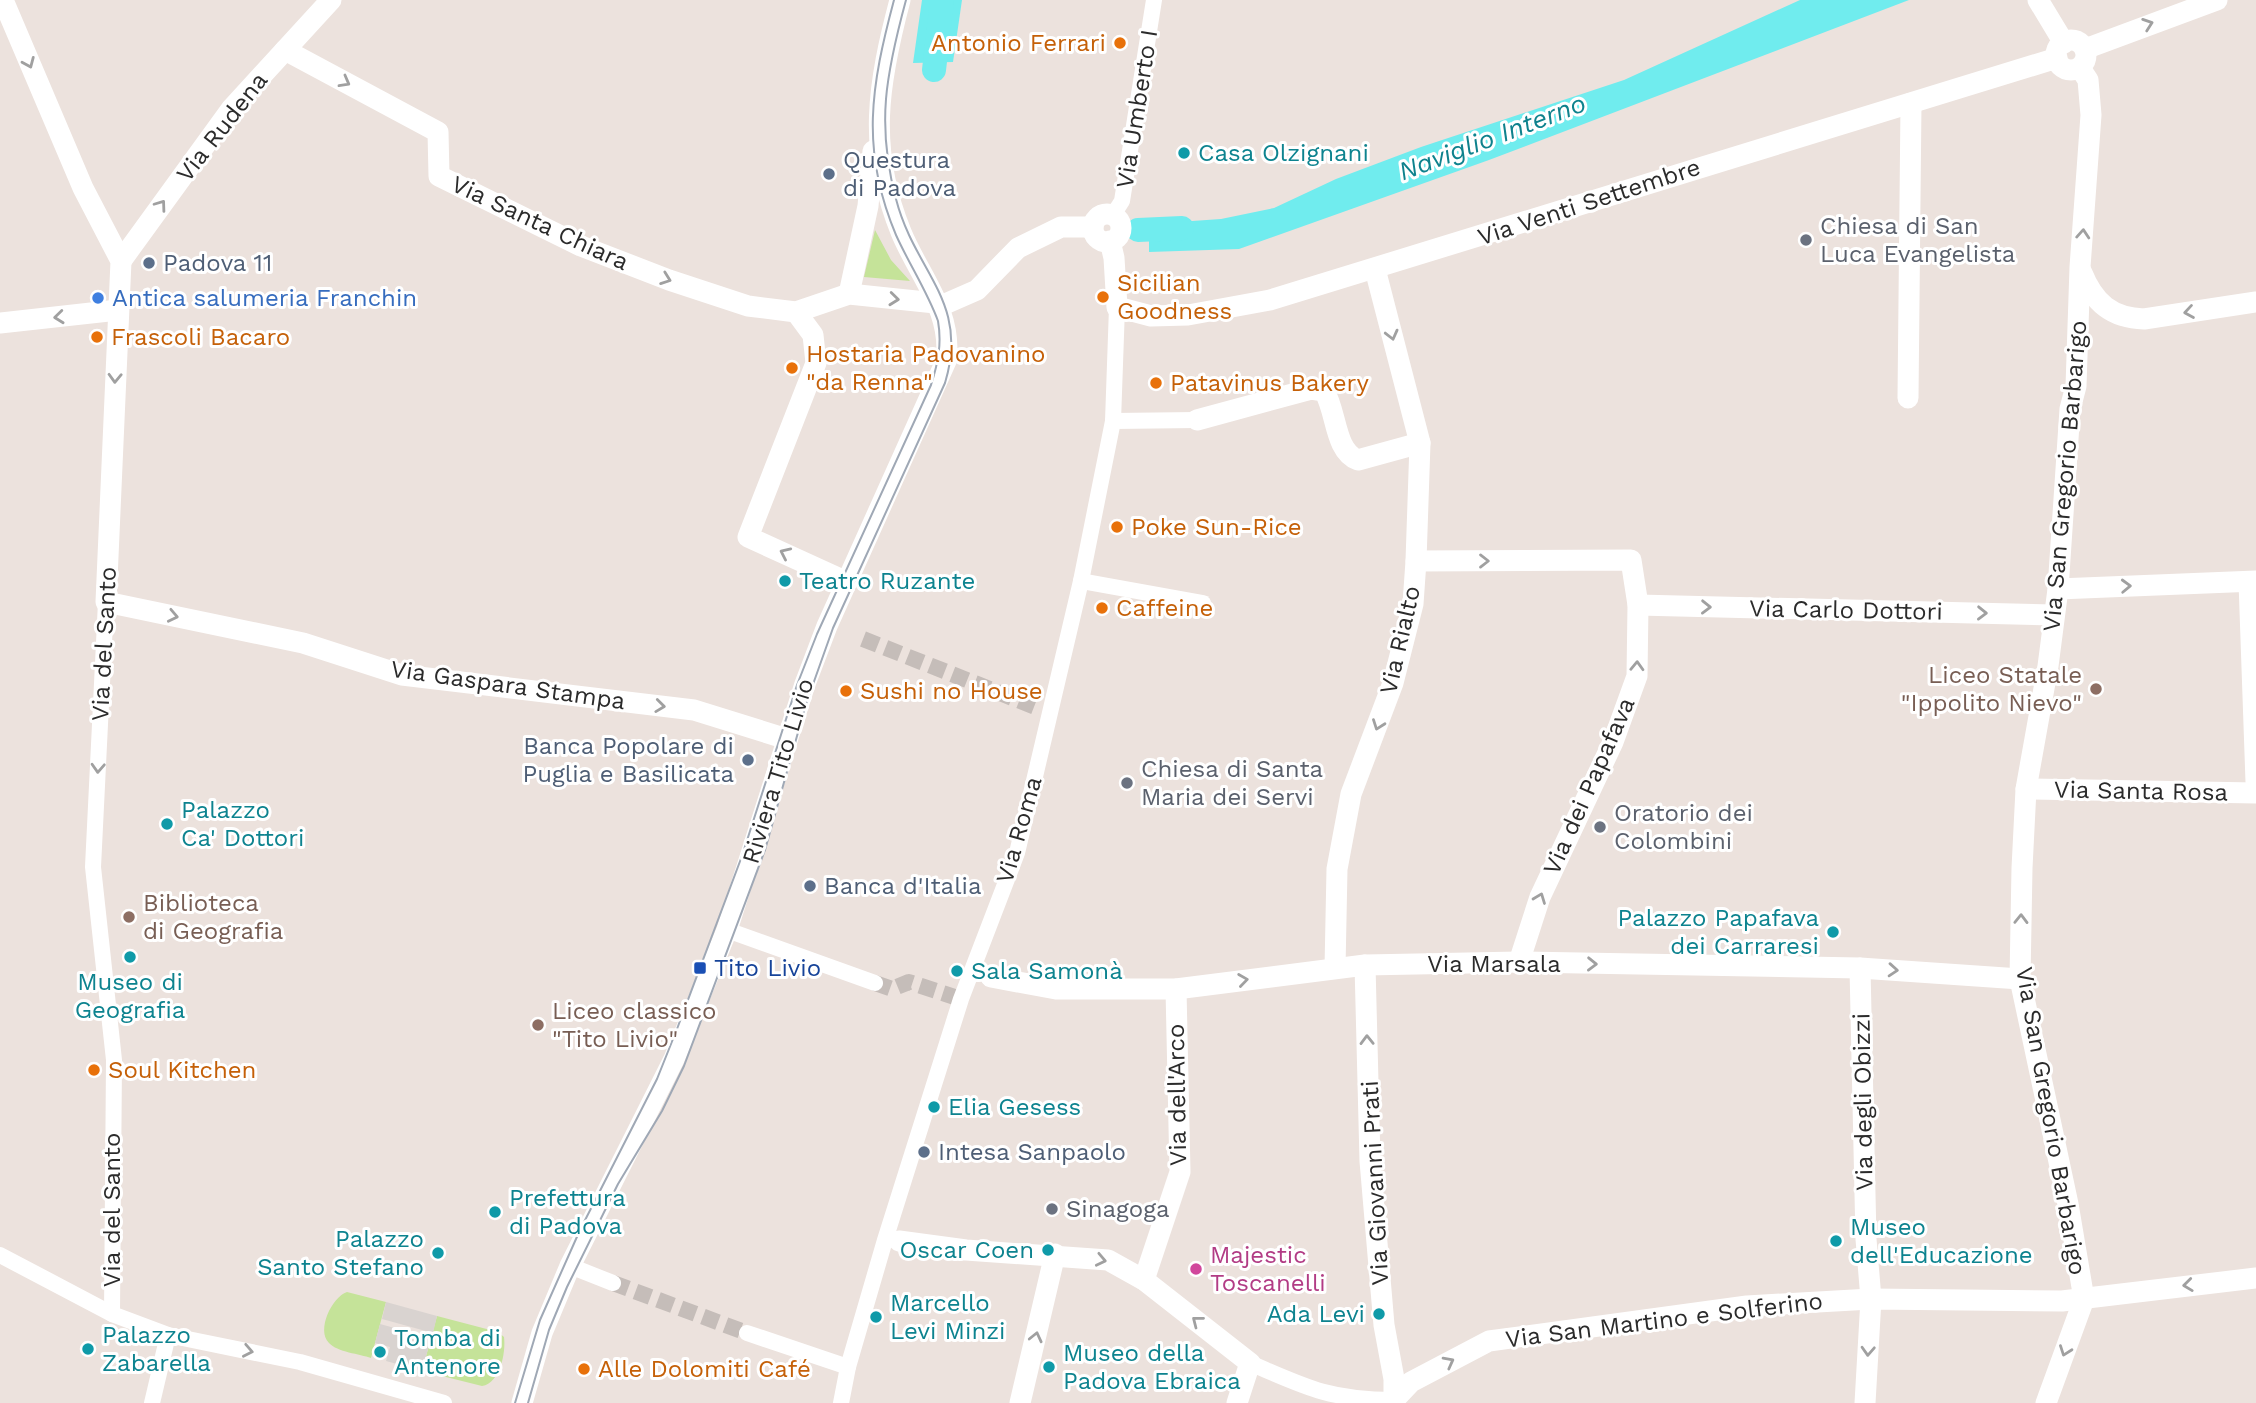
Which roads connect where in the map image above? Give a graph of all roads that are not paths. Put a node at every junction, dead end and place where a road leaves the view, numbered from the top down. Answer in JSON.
{"nodes":[{"id":1,"x":3,"y":0,"type":"edge"},
{"id":2,"x":900,"y":0,"type":"edge"},
{"id":3,"x":1154,"y":0,"type":"edge"},
{"id":4,"x":2038,"y":0,"type":"edge"},
{"id":5,"x":2217,"y":0,"type":"edge"},
{"id":6,"x":322,"y":4,"type":"edge"},
{"id":7,"x":285,"y":50,"type":"junction"},
{"id":8,"x":2060,"y":51,"type":"junction"},
{"id":9,"x":2082,"y":58,"type":"junction"},
{"id":10,"x":1910,"y":103,"type":"junction"},
{"id":11,"x":877,"y":108,"type":"junction"},
{"id":12,"x":1113,"y":215,"type":"junction"},
{"id":13,"x":1093,"y":227,"type":"junction"},
{"id":14,"x":1110,"y":241,"type":"junction"},
{"id":15,"x":121,"y":261,"type":"junction"},
{"id":16,"x":2080,"y":267,"type":"junction"},
{"id":17,"x":1375,"y":269,"type":"junction"},
{"id":18,"x":849,"y":294,"type":"junction"},
{"id":19,"x":2256,"y":302,"type":"edge"},
{"id":20,"x":938,"y":304,"type":"junction"},
{"id":21,"x":1117,"y":307,"type":"junction"},
{"id":22,"x":118,"y":310,"type":"junction"},
{"id":23,"x":796,"y":312,"type":"junction"},
{"id":24,"x":0,"y":323,"type":"edge"},
{"id":25,"x":1908,"y":398,"type":"dead end"},
{"id":26,"x":1197,"y":420,"type":"joint"},
{"id":27,"x":1113,"y":421,"type":"junction"},
{"id":28,"x":1420,"y":443,"type":"junction"},
{"id":29,"x":1416,"y":561,"type":"junction"},
{"id":30,"x":1080,"y":580,"type":"junction"},
{"id":31,"x":847,"y":582,"type":"junction"},
{"id":32,"x":2252,"y":582,"type":"edge"},
{"id":33,"x":2058,"y":589,"type":"junction"},
{"id":34,"x":106,"y":602,"type":"junction"},
{"id":35,"x":1203,"y":603,"type":"dead end"},
{"id":36,"x":1638,"y":605,"type":"junction"},
{"id":37,"x":2054,"y":615,"type":"junction"},
{"id":38,"x":787,"y":739,"type":"junction"},
{"id":39,"x":2256,"y":782,"type":"edge"},
{"id":40,"x":2026,"y":789,"type":"junction"},
{"id":41,"x":2256,"y":793,"type":"edge"},
{"id":42,"x":727,"y":930,"type":"junction"},
{"id":43,"x":1518,"y":962,"type":"junction"},
{"id":44,"x":1365,"y":965,"type":"junction"},
{"id":45,"x":1335,"y":968,"type":"junction"},
{"id":46,"x":1860,"y":968,"type":"junction"},
{"id":47,"x":981,"y":976,"type":"junction"},
{"id":48,"x":2020,"y":979,"type":"junction"},
{"id":49,"x":875,"y":983,"type":"tunnel mouth"},
{"id":50,"x":1175,"y":989,"type":"junction"},
{"id":51,"x":892,"y":1240,"type":"junction"},
{"id":52,"x":1055,"y":1254,"type":"junction"},
{"id":53,"x":0,"y":1255,"type":"edge"},
{"id":54,"x":570,"y":1266,"type":"junction"},
{"id":55,"x":2256,"y":1278,"type":"edge"},
{"id":56,"x":1144,"y":1280,"type":"junction"},
{"id":57,"x":613,"y":1283,"type":"tunnel mouth"},
{"id":58,"x":1871,"y":1299,"type":"junction"},
{"id":59,"x":2084,"y":1299,"type":"junction"},
{"id":60,"x":112,"y":1314,"type":"junction"},
{"id":61,"x":747,"y":1333,"type":"tunnel mouth"},
{"id":62,"x":168,"y":1335,"type":"junction"},
{"id":63,"x":1250,"y":1363,"type":"junction"},
{"id":64,"x":848,"y":1367,"type":"junction"},
{"id":65,"x":1394,"y":1402,"type":"edge"},
{"id":66,"x":152,"y":1403,"type":"edge"},
{"id":67,"x":444,"y":1403,"type":"edge"},
{"id":68,"x":522,"y":1403,"type":"edge"},
{"id":69,"x":841,"y":1403,"type":"edge"},
{"id":70,"x":1020,"y":1403,"type":"edge"},
{"id":71,"x":1237,"y":1403,"type":"edge"},
{"id":72,"x":1865,"y":1403,"type":"edge"},
{"id":73,"x":2046,"y":1403,"type":"edge"}],
"edges":[{"from":1,"to":15,"type":"street","one_way":true},
{"from":2,"to":11,"type":"street"},
{"from":3,"to":12,"type":"street","name":"Via Umberto I"},
{"from":4,"to":8,"type":"street"},
{"from":9,"to":5,"type":"street","one_way":true},
{"from":6,"to":7,"type":"street","name":"Via Rudena"},
{"from":15,"to":7,"type":"street","name":"Via Rudena","one_way":true},
{"from":7,"to":23,"type":"street","name":"Via Santa Chiara","one_way":true},
{"from":8,"to":9,"type":"street"},
{"from":8,"to":10,"type":"street","name":"Via Venti Settembre"},
{"from":16,"to":9,"type":"street","name":"Via San Gregorio Barbarigo","one_way":true},
{"from":10,"to":17,"type":"street","name":"Via Venti Settembre"},
{"from":10,"to":25,"type":"street"},
{"from":11,"to":18,"type":"street"},
{"from":11,"to":20,"type":"street","name":"Riviera Tito Livio"},
{"from":12,"to":13,"type":"street"},
{"from":12,"to":14,"type":"street"},
{"from":13,"to":14,"type":"street"},
{"from":13,"to":20,"type":"street"},
{"from":14,"to":21,"type":"street","name":"Via Roma"},
{"from":15,"to":22,"type":"street","name":"Via del Santo"},
{"from":19,"to":16,"type":"street","one_way":true},
{"from":16,"to":33,"type":"street","name":"Via San Gregorio Barbarigo"},
{"from":17,"to":21,"type":"street","name":"Via Venti Settembre"},
{"from":17,"to":28,"type":"street","name":"Via Rialto","one_way":true},
{"from":18,"to":20,"type":"street","one_way":true},
{"from":18,"to":23,"type":"street","name":"Via Santa Chiara"},
{"from":20,"to":31,"type":"street","name":"Riviera Tito Livio"},
{"from":21,"to":27,"type":"street","name":"Via Roma"},
{"from":22,"to":24,"type":"street","one_way":true},
{"from":22,"to":34,"type":"street","name":"Via del Santo","one_way":true},
{"from":31,"to":23,"type":"street","one_way":true},
{"from":26,"to":27,"type":"street"},
{"from":26,"to":28,"type":"street"},
{"from":27,"to":30,"type":"street","name":"Via Roma"},
{"from":28,"to":29,"type":"street","name":"Via Rialto"},
{"from":29,"to":36,"type":"street","name":"Via dei Papafava","one_way":true},
{"from":29,"to":45,"type":"street","name":"Via Rialto","one_way":true},
{"from":30,"to":35,"type":"street"},
{"from":30,"to":47,"type":"street","name":"Via Roma"},
{"from":31,"to":38,"type":"street","name":"Riviera Tito Livio"},
{"from":33,"to":32,"type":"street","one_way":true},
{"from":32,"to":39,"type":"street"},
{"from":33,"to":37,"type":"street","name":"Via San Gregorio Barbarigo"},
{"from":34,"to":38,"type":"street","name":"Via Gaspara Stampa","one_way":true},
{"from":34,"to":60,"type":"street","name":"Via del Santo","one_way":true},
{"from":36,"to":37,"type":"street","name":"Via Carlo Dottori","one_way":true},
{"from":43,"to":36,"type":"street","name":"Via dei Papafava","one_way":true},
{"from":37,"to":40,"type":"street","name":"Via San Gregorio Barbarigo"},
{"from":38,"to":42,"type":"street","name":"Riviera Tito Livio"},
{"from":40,"to":41,"type":"street","name":"Via Santa Rosa"},
{"from":48,"to":40,"type":"street","name":"Via San Gregorio Barbarigo","one_way":true},
{"from":42,"to":49,"type":"street"},
{"from":42,"to":54,"type":"street","name":"Riviera Tito Livio"},
{"from":43,"to":44,"type":"street","name":"Via Marsala"},
{"from":43,"to":46,"type":"street","name":"Via Marsala","one_way":true},
{"from":44,"to":45,"type":"street","name":"Via Marsala"},
{"from":65,"to":44,"type":"street","name":"Via Giovanni Prati","one_way":true},
{"from":50,"to":45,"type":"street","name":"Via Marsala","one_way":true},
{"from":46,"to":48,"type":"street","name":"Via Marsala","one_way":true},
{"from":46,"to":58,"type":"street","name":"Via degli Obizzi"},
{"from":47,"to":50,"type":"street","name":"Via Marsala"},
{"from":47,"to":51,"type":"street","name":"Via Roma"},
{"from":48,"to":59,"type":"street","name":"Via San Gregorio Barbarigo"},
{"from":50,"to":56,"type":"street","name":"Via dell'Arco"},
{"from":51,"to":52,"type":"street"},
{"from":51,"to":64,"type":"street","name":"Via Roma"},
{"from":52,"to":56,"type":"street","one_way":true},
{"from":70,"to":52,"type":"street","one_way":true},
{"from":53,"to":60,"type":"street"},
{"from":54,"to":57,"type":"street"},
{"from":54,"to":68,"type":"street","name":"Riviera Tito Livio"},
{"from":55,"to":59,"type":"street","name":"Via San Martino e Solferino","one_way":true},
{"from":63,"to":56,"type":"street","one_way":true},
{"from":58,"to":59,"type":"street","name":"Via San Martino e Solferino"},
{"from":65,"to":58,"type":"street","name":"Via San Martino e Solferino","one_way":true},
{"from":58,"to":72,"type":"street","name":"Via degli Obizzi","one_way":true},
{"from":59,"to":73,"type":"street","one_way":true},
{"from":60,"to":62,"type":"street"},
{"from":61,"to":64,"type":"street"},
{"from":62,"to":66,"type":"street"},
{"from":62,"to":67,"type":"street","one_way":true},
{"from":63,"to":65,"type":"street"},
{"from":63,"to":71,"type":"street"},
{"from":64,"to":69,"type":"street","name":"Via Roma"}]}
